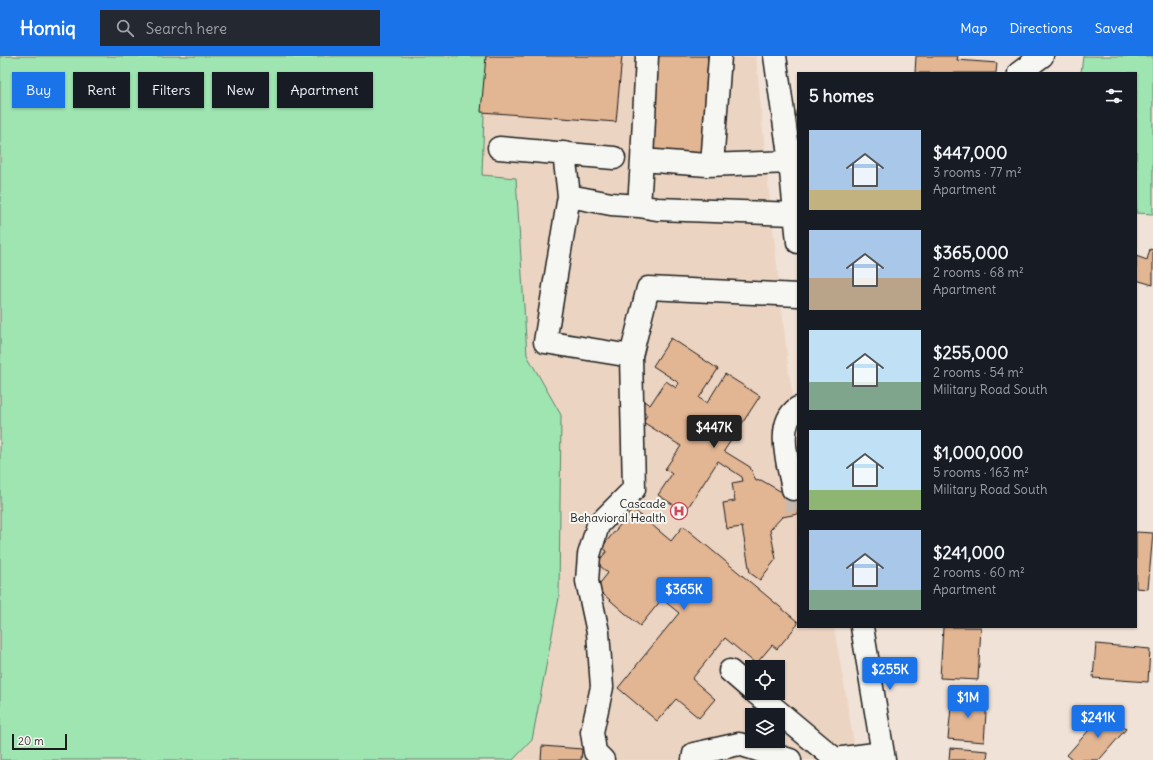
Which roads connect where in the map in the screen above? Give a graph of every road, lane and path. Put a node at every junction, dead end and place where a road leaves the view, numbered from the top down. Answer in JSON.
{"nodes":[{"id":1,"x":647,"y":56,"type":"edge"},
{"id":2,"x":720,"y":56,"type":"edge"},
{"id":3,"x":775,"y":56,"type":"edge"},
{"id":4,"x":1042,"y":56,"type":"edge"},
{"id":5,"x":1020,"y":72,"type":"edge"},
{"id":6,"x":499,"y":148,"type":"dead end"},
{"id":7,"x":564,"y":153,"type":"junction"},
{"id":8,"x":614,"y":158,"type":"dead end"},
{"id":9,"x":642,"y":160,"type":"junction"},
{"id":10,"x":790,"y":162,"type":"junction"},
{"id":11,"x":712,"y":165,"type":"junction"},
{"id":12,"x":569,"y":196,"type":"junction"},
{"id":13,"x":639,"y":206,"type":"junction"},
{"id":14,"x":795,"y":214,"type":"junction"},
{"id":15,"x":797,"y":233,"type":"edge"},
{"id":16,"x":797,"y":294,"type":"edge"},
{"id":17,"x":631,"y":356,"type":"junction"},
{"id":18,"x":797,"y":409,"type":"edge"},
{"id":19,"x":793,"y":489,"type":"tunnel mouth"},
{"id":20,"x":862,"y":628,"type":"edge"},
{"id":21,"x":730,"y":671,"type":"dead end"},
{"id":22,"x":745,"y":684,"type":"edge"},
{"id":23,"x":764,"y":700,"type":"edge"},
{"id":24,"x":883,"y":757,"type":"edge"},
{"id":25,"x":603,"y":760,"type":"edge"},
{"id":26,"x":693,"y":760,"type":"edge"},
{"id":27,"x":790,"y":760,"type":"edge"},
{"id":28,"x":833,"y":760,"type":"edge"}],
"edges":[{"from":1,"to":9,"type":"street"},
{"from":2,"to":11,"type":"street"},
{"from":3,"to":10,"type":"street"},
{"from":4,"to":5,"type":"street"},
{"from":6,"to":7,"type":"street"},
{"from":7,"to":8,"type":"street"},
{"from":7,"to":12,"type":"street"},
{"from":9,"to":11,"type":"street"},
{"from":9,"to":13,"type":"street"},
{"from":10,"to":11,"type":"street"},
{"from":10,"to":14,"type":"street"},
{"from":12,"to":13,"type":"street"},
{"from":12,"to":17,"type":"street"},
{"from":13,"to":14,"type":"street"},
{"from":14,"to":15,"type":"street"},
{"from":16,"to":17,"type":"street"},
{"from":17,"to":25,"type":"street"},
{"from":18,"to":19,"type":"street"},
{"from":20,"to":24,"type":"street"},
{"from":21,"to":22,"type":"street"},
{"from":23,"to":28,"type":"street"},
{"from":24,"to":28,"type":"street"},
{"from":26,"to":27,"type":"street"}]}
